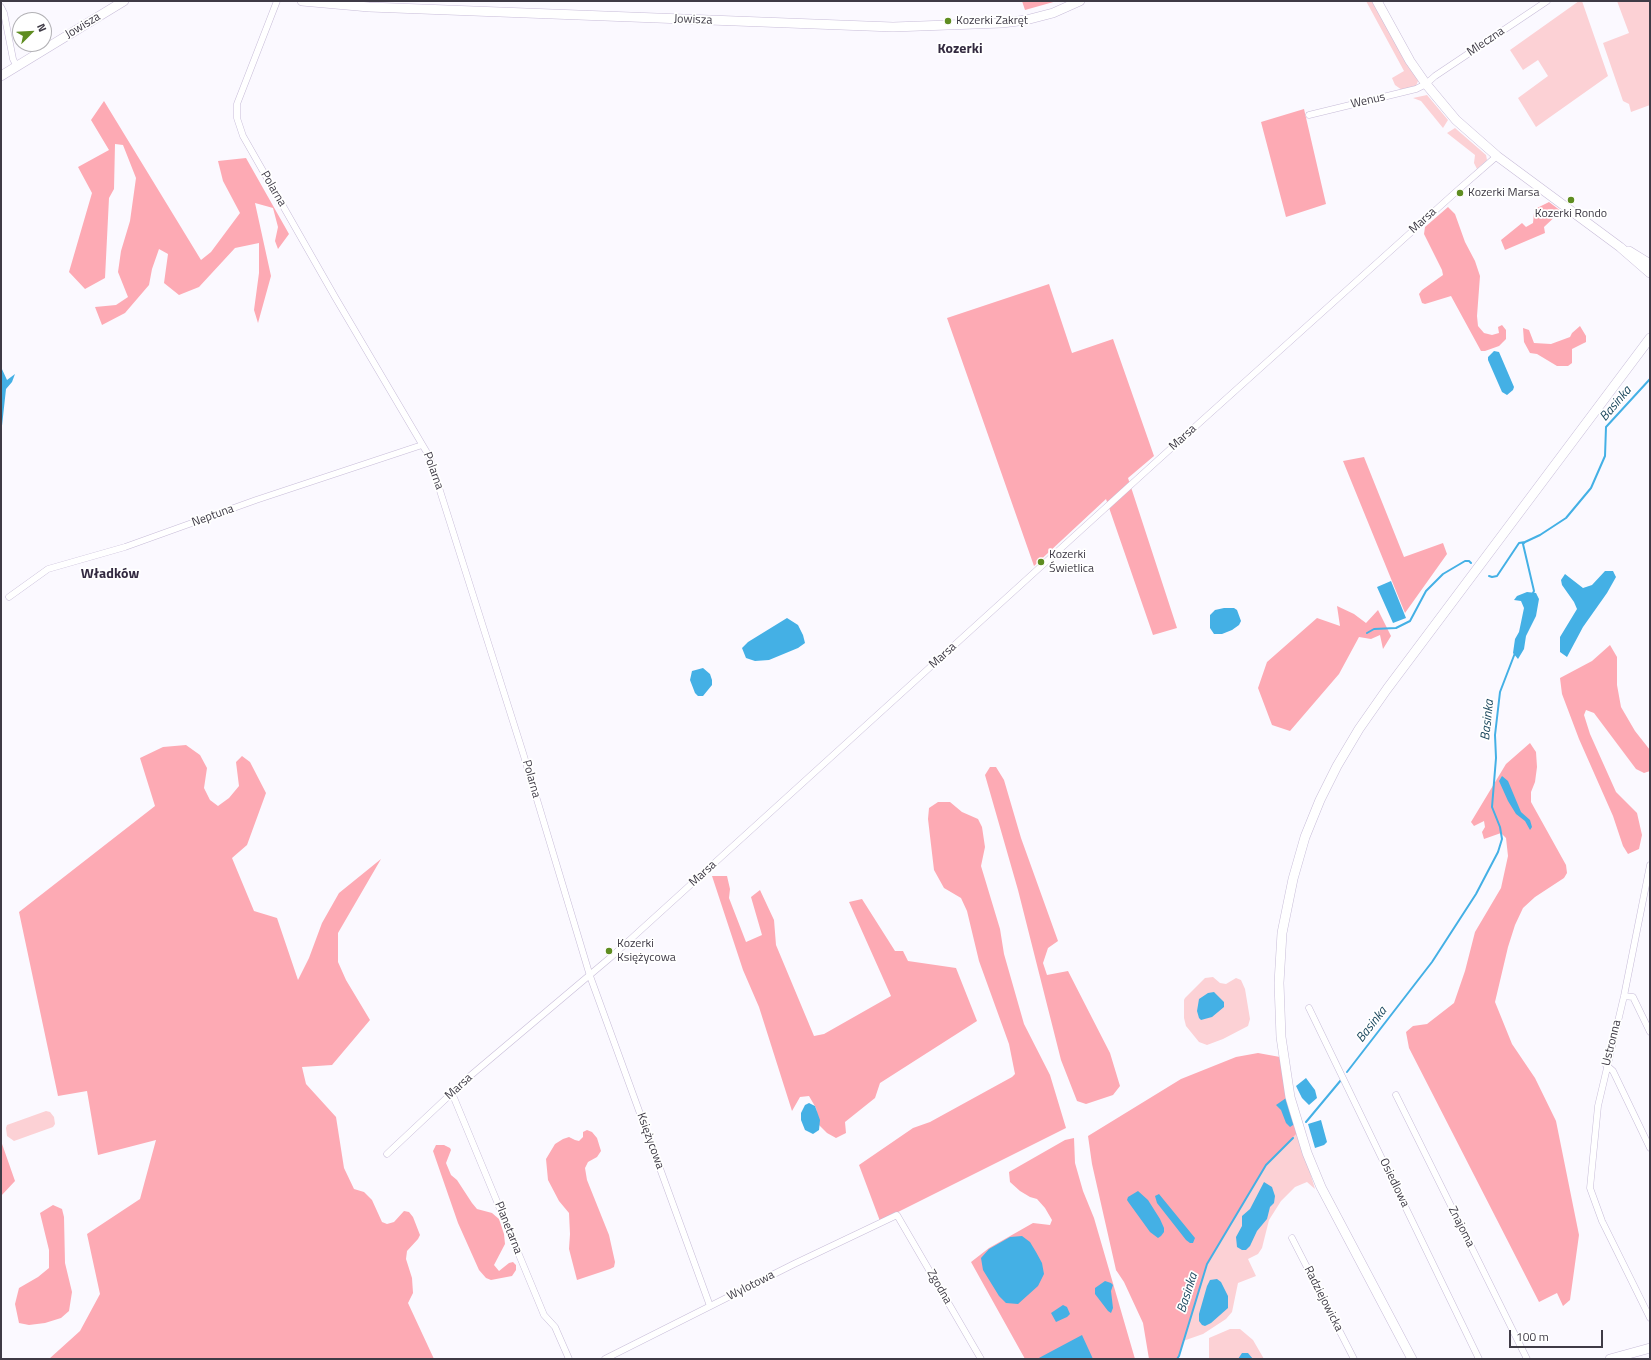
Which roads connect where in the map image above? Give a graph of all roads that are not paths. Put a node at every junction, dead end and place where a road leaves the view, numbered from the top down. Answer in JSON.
{"nodes":[{"id":1,"x":124,"y":1,"type":"edge"},
{"id":2,"x":277,"y":1,"type":"edge"},
{"id":3,"x":302,"y":1,"type":"edge"},
{"id":4,"x":1080,"y":1,"type":"edge"},
{"id":5,"x":1377,"y":1,"type":"edge"},
{"id":6,"x":1547,"y":1,"type":"edge"},
{"id":7,"x":1,"y":7,"type":"edge"},
{"id":8,"x":17,"y":67,"type":"junction"},
{"id":9,"x":1,"y":76,"type":"edge"},
{"id":10,"x":1426,"y":84,"type":"junction"},
{"id":11,"x":1308,"y":115,"type":"dead end"},
{"id":12,"x":1498,"y":156,"type":"junction"},
{"id":13,"x":1649,"y":271,"type":"edge"},
{"id":14,"x":1650,"y":338,"type":"edge"},
{"id":15,"x":422,"y":444,"type":"junction"},
{"id":16,"x":9,"y":598,"type":"dead end"},
{"id":17,"x":1650,"y":865,"type":"edge"},
{"id":18,"x":590,"y":976,"type":"junction"},
{"id":19,"x":1624,"y":996,"type":"junction"},
{"id":20,"x":1309,"y":1008,"type":"dead end"},
{"id":21,"x":1650,"y":1032,"type":"edge"},
{"id":22,"x":1606,"y":1065,"type":"junction"},
{"id":23,"x":452,"y":1093,"type":"junction"},
{"id":24,"x":1396,"y":1095,"type":"dead end"},
{"id":25,"x":1650,"y":1148,"type":"edge"},
{"id":26,"x":387,"y":1154,"type":"dead end"},
{"id":27,"x":897,"y":1215,"type":"joint"},
{"id":28,"x":1292,"y":1238,"type":"dead end"},
{"id":29,"x":710,"y":1306,"type":"junction"},
{"id":30,"x":1650,"y":1318,"type":"edge"},
{"id":31,"x":1650,"y":1348,"type":"edge"},
{"id":32,"x":569,"y":1359,"type":"edge"},
{"id":33,"x":605,"y":1359,"type":"edge"},
{"id":34,"x":981,"y":1359,"type":"edge"},
{"id":35,"x":1354,"y":1359,"type":"edge"},
{"id":36,"x":1412,"y":1359,"type":"edge"},
{"id":37,"x":1479,"y":1359,"type":"edge"},
{"id":38,"x":1527,"y":1359,"type":"edge"},
{"id":39,"x":1610,"y":1359,"type":"edge"}],
"edges":[{"from":1,"to":8,"type":"main road","name":"Jowisza"},
{"from":2,"to":15,"type":"street","name":"Polarna"},
{"from":3,"to":4,"type":"main road","name":"Jowisza"},
{"from":5,"to":10,"type":"main road"},
{"from":6,"to":10,"type":"street","name":"Mleczna"},
{"from":7,"to":8,"type":"street"},
{"from":8,"to":9,"type":"main road","name":"Jowisza"},
{"from":10,"to":11,"type":"street","name":"Wenus"},
{"from":10,"to":12,"type":"main road"},
{"from":12,"to":13,"type":"main road"},
{"from":12,"to":18,"type":"street","name":"Marsa"},
{"from":14,"to":36,"type":"main road"},
{"from":15,"to":16,"type":"street","name":"Neptuna"},
{"from":15,"to":18,"type":"street","name":"Polarna"},
{"from":17,"to":19,"type":"street","name":"Ustronna"},
{"from":18,"to":23,"type":"street","name":"Marsa"},
{"from":18,"to":29,"type":"street","name":"Księżycowa"},
{"from":19,"to":21,"type":"street"},
{"from":19,"to":22,"type":"street","name":"Ustronna"},
{"from":20,"to":37,"type":"street","name":"Osiedlowa"},
{"from":22,"to":25,"type":"street"},
{"from":22,"to":30,"type":"street","name":"Ustronna"},
{"from":23,"to":26,"type":"street","name":"Marsa"},
{"from":23,"to":32,"type":"street","name":"Planetarna"},
{"from":24,"to":38,"type":"street","name":"Znajoma"},
{"from":27,"to":29,"type":"street","name":"Wylotowa"},
{"from":27,"to":34,"type":"street","name":"Zgodna"},
{"from":28,"to":35,"type":"street","name":"Radziejowicka"},
{"from":29,"to":33,"type":"street","name":"Wylotowa"},
{"from":31,"to":39,"type":"main road"}]}
